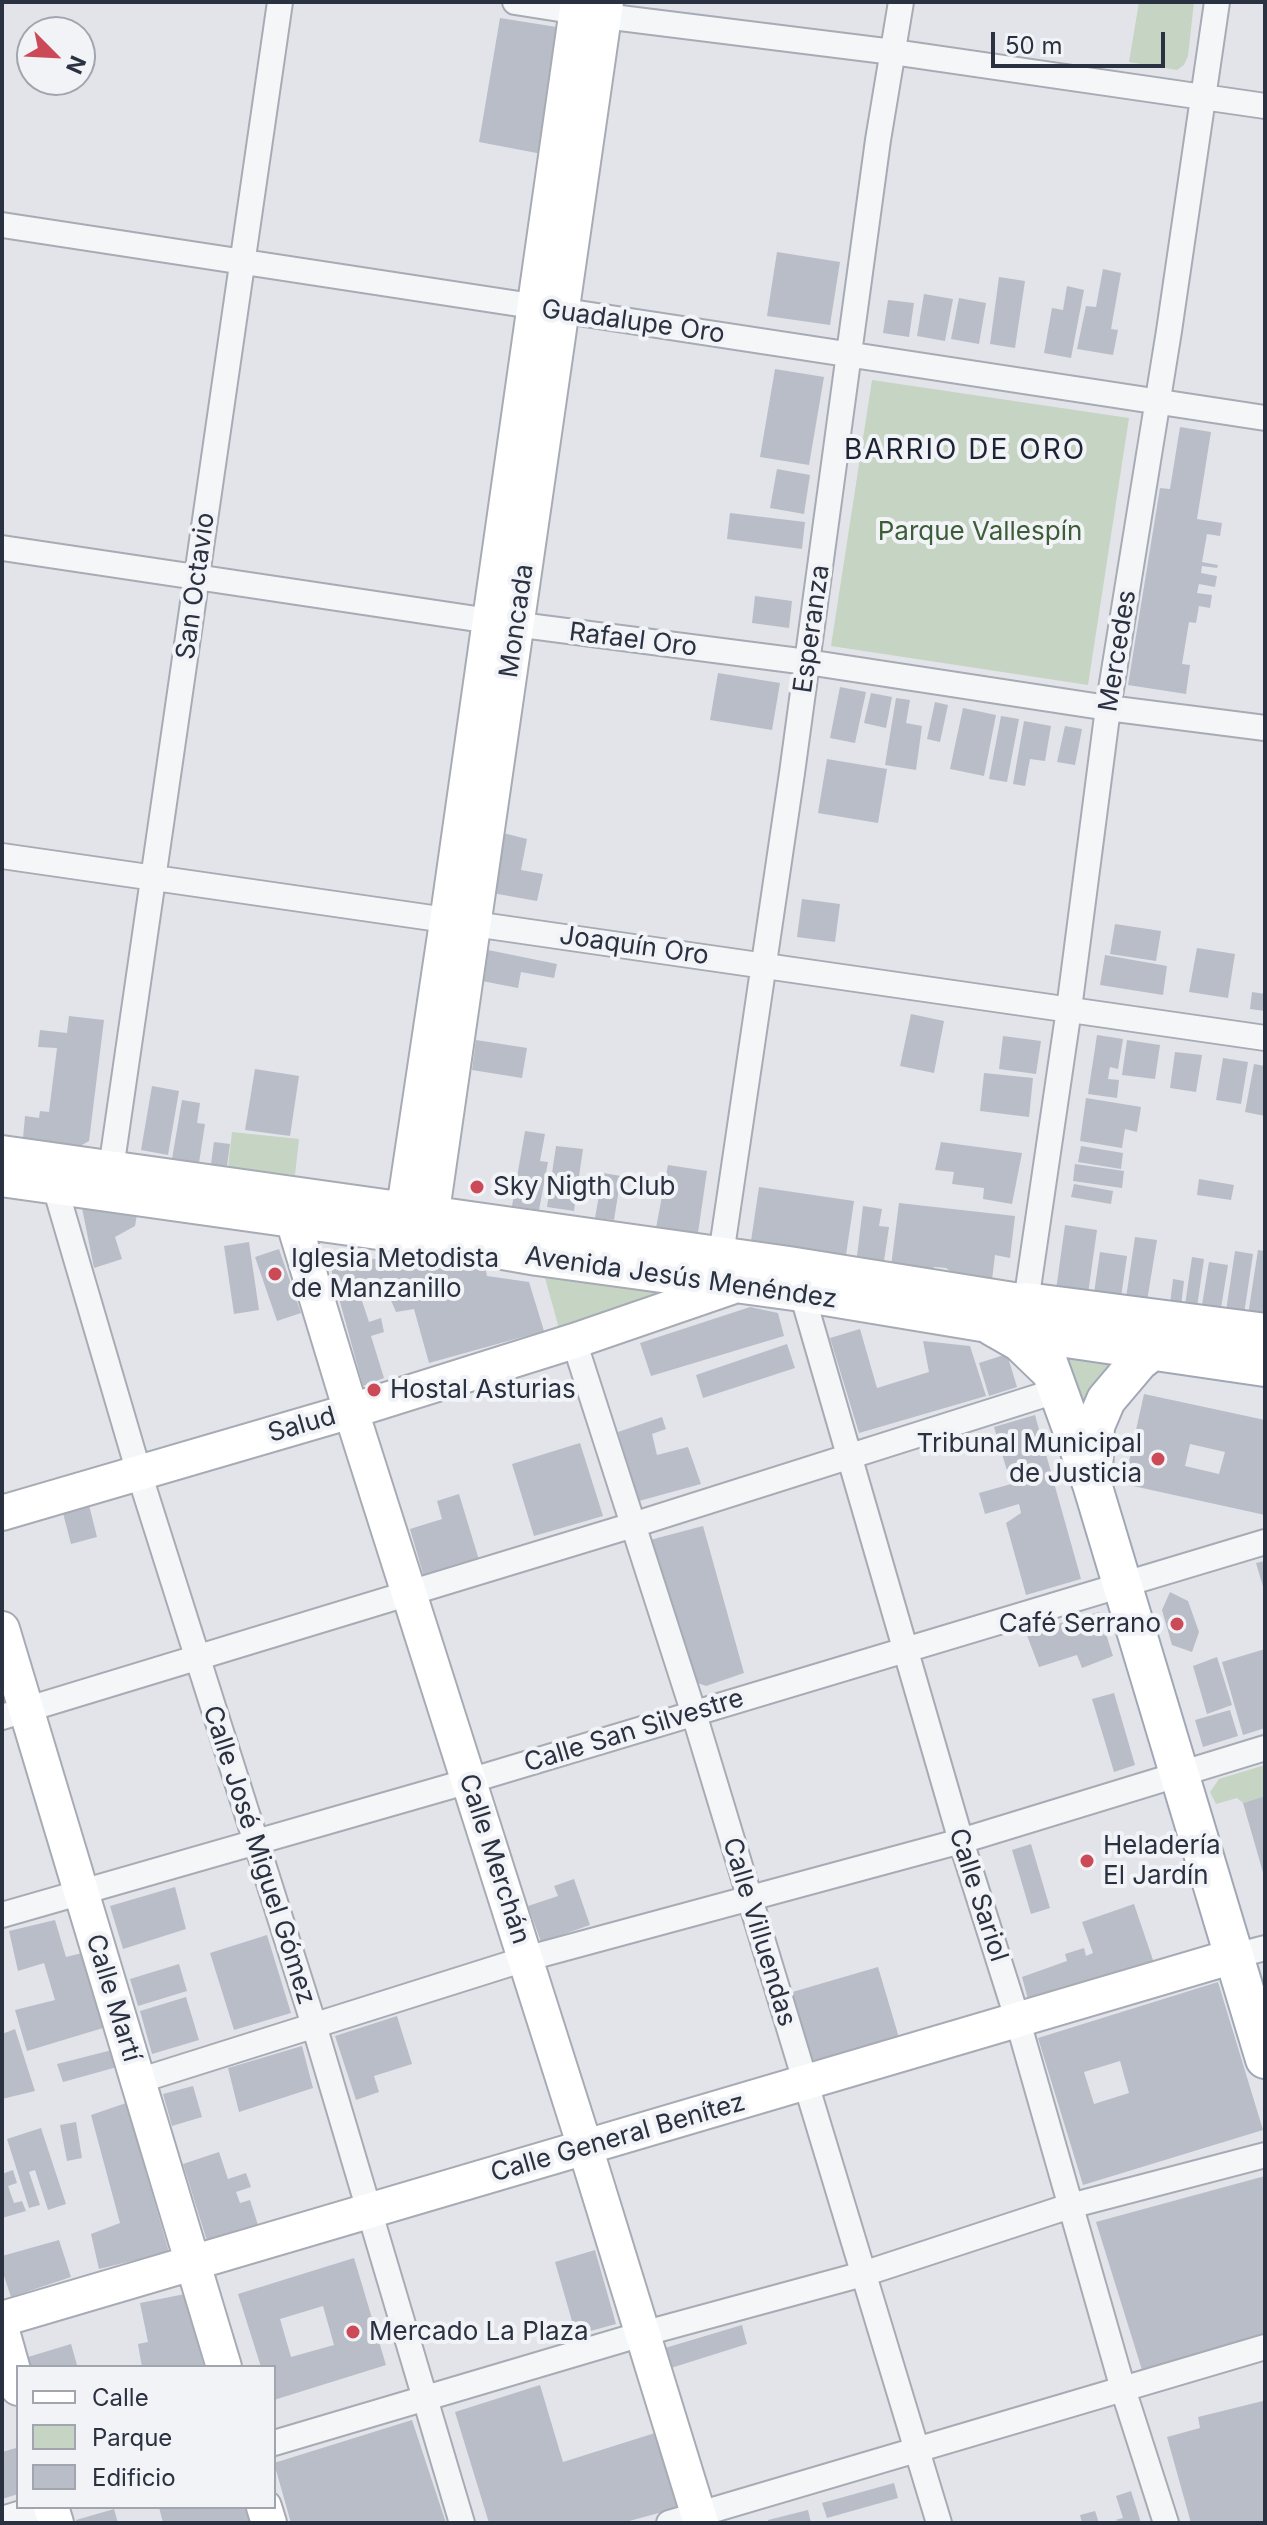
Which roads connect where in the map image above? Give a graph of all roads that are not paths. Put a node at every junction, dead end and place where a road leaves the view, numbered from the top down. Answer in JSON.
{"nodes":[{"id":1,"x":280,"y":2,"type":"edge"},
{"id":2,"x":515,"y":2,"type":"edge"},
{"id":3,"x":901,"y":2,"type":"edge"},
{"id":4,"x":1217,"y":2,"type":"edge"},
{"id":5,"x":591,"y":8,"type":"edge"},
{"id":6,"x":893,"y":52,"type":"junction"},
{"id":7,"x":1203,"y":98,"type":"junction"},
{"id":8,"x":1265,"y":106,"type":"edge"},
{"id":9,"x":2,"y":225,"type":"edge"},
{"id":10,"x":243,"y":262,"type":"junction"},
{"id":11,"x":548,"y":310,"type":"junction"},
{"id":12,"x":849,"y":353,"type":"junction"},
{"id":13,"x":1158,"y":402,"type":"junction"},
{"id":14,"x":1265,"y":418,"type":"edge"},
{"id":15,"x":2,"y":548,"type":"edge"},
{"id":16,"x":197,"y":578,"type":"junction"},
{"id":17,"x":503,"y":623,"type":"junction"},
{"id":18,"x":807,"y":662,"type":"junction"},
{"id":19,"x":1108,"y":708,"type":"junction"},
{"id":20,"x":1265,"y":728,"type":"edge"},
{"id":21,"x":2,"y":856,"type":"edge"},
{"id":22,"x":153,"y":878,"type":"junction"},
{"id":23,"x":460,"y":923,"type":"junction"},
{"id":24,"x":763,"y":964,"type":"junction"},
{"id":25,"x":1069,"y":1009,"type":"junction"},
{"id":26,"x":1265,"y":1038,"type":"edge"},
{"id":27,"x":2,"y":1153,"type":"edge"},
{"id":28,"x":111,"y":1169,"type":"junction"},
{"id":29,"x":2,"y":1179,"type":"edge"},
{"id":30,"x":55,"y":1187,"type":"junction"},
{"id":31,"x":290,"y":1207,"type":"junction"},
{"id":32,"x":416,"y":1224,"type":"junction"},
{"id":33,"x":728,"y":1270,"type":"junction"},
{"id":34,"x":798,"y":1279,"type":"junction"},
{"id":35,"x":1032,"y":1318,"type":"junction"},
{"id":36,"x":992,"y":1326,"type":"junction"},
{"id":37,"x":1265,"y":1333,"type":"edge"},
{"id":38,"x":574,"y":1341,"type":"junction"},
{"id":39,"x":1152,"y":1351,"type":"junction"},
{"id":40,"x":1265,"y":1367,"type":"edge"},
{"id":41,"x":1056,"y":1382,"type":"junction"},
{"id":42,"x":351,"y":1411,"type":"junction"},
{"id":43,"x":847,"y":1457,"type":"junction"},
{"id":44,"x":139,"y":1473,"type":"junction"},
{"id":45,"x":1092,"y":1484,"type":"junction"},
{"id":46,"x":2,"y":1513,"type":"edge"},
{"id":47,"x":633,"y":1525,"type":"junction"},
{"id":48,"x":1265,"y":1542,"type":"edge"},
{"id":49,"x":1123,"y":1585,"type":"junction"},
{"id":50,"x":409,"y":1594,"type":"junction"},
{"id":51,"x":2,"y":1629,"type":"edge"},
{"id":52,"x":904,"y":1648,"type":"junction"},
{"id":53,"x":196,"y":1658,"type":"junction"},
{"id":54,"x":14,"y":1713,"type":"edge"},
{"id":55,"x":694,"y":1714,"type":"junction"},
{"id":56,"x":1265,"y":1748,"type":"edge"},
{"id":57,"x":1179,"y":1774,"type":"junction"},
{"id":58,"x":469,"y":1781,"type":"junction"},
{"id":59,"x":255,"y":1841,"type":"junction"},
{"id":60,"x":961,"y":1841,"type":"junction"},
{"id":61,"x":80,"y":1890,"type":"junction"},
{"id":62,"x":748,"y":1900,"type":"junction"},
{"id":63,"x":2,"y":1915,"type":"edge"},
{"id":64,"x":1249,"y":1952,"type":"edge"},
{"id":65,"x":525,"y":1959,"type":"junction"},
{"id":66,"x":1017,"y":2018,"type":"junction"},
{"id":67,"x":314,"y":2025,"type":"junction"},
{"id":68,"x":1265,"y":2059,"type":"edge"},
{"id":69,"x":138,"y":2081,"type":"junction"},
{"id":70,"x":806,"y":2084,"type":"junction"},
{"id":71,"x":585,"y":2147,"type":"junction"},
{"id":72,"x":1265,"y":2155,"type":"edge"},
{"id":73,"x":1070,"y":2206,"type":"junction"},
{"id":74,"x":368,"y":2211,"type":"junction"},
{"id":75,"x":194,"y":2262,"type":"junction"},
{"id":76,"x":863,"y":2274,"type":"junction"},
{"id":77,"x":2,"y":2319,"type":"edge"},
{"id":78,"x":2,"y":2331,"type":"edge"},
{"id":79,"x":642,"y":2334,"type":"junction"},
{"id":80,"x":1265,"y":2347,"type":"edge"},
{"id":81,"x":223,"y":2365,"type":"edge"},
{"id":82,"x":16,"y":2381,"type":"edge"},
{"id":83,"x":1123,"y":2389,"type":"junction"},
{"id":84,"x":423,"y":2397,"type":"junction"},
{"id":85,"x":276,"y":2442,"type":"edge"},
{"id":86,"x":917,"y":2451,"type":"junction"},
{"id":87,"x":34,"y":2509,"type":"edge"},
{"id":88,"x":2,"y":2519,"type":"edge"},
{"id":89,"x":690,"y":2520,"type":"edge"},
{"id":90,"x":462,"y":2523,"type":"edge"},
{"id":91,"x":939,"y":2523,"type":"edge"},
{"id":92,"x":1166,"y":2523,"type":"edge"}],
"edges":[{"from":1,"to":10,"type":"street","name":"San Octavio"},
{"from":2,"to":5,"type":"street"},
{"from":3,"to":6,"type":"street","name":"Esperanza"},
{"from":4,"to":7,"type":"street","name":"Mercedes"},
{"from":5,"to":6,"type":"street"},
{"from":5,"to":11,"type":"street","name":"Moncada"},
{"from":6,"to":7,"type":"street"},
{"from":6,"to":12,"type":"street","name":"Esperanza"},
{"from":7,"to":8,"type":"street"},
{"from":7,"to":13,"type":"street","name":"Mercedes"},
{"from":9,"to":10,"type":"street","name":"Guadalupe Oro"},
{"from":10,"to":11,"type":"street","name":"Guadalupe Oro"},
{"from":10,"to":16,"type":"street","name":"San Octavio"},
{"from":11,"to":12,"type":"street","name":"Guadalupe Oro"},
{"from":11,"to":17,"type":"street","name":"Moncada"},
{"from":12,"to":13,"type":"street","name":"Guadalupe Oro"},
{"from":12,"to":18,"type":"street","name":"Esperanza"},
{"from":13,"to":14,"type":"street","name":"Guadalupe Oro"},
{"from":13,"to":19,"type":"street","name":"Mercedes"},
{"from":15,"to":16,"type":"street","name":"Rafael Oro"},
{"from":16,"to":17,"type":"street","name":"Rafael Oro"},
{"from":16,"to":22,"type":"street","name":"San Octavio"},
{"from":17,"to":18,"type":"street","name":"Rafael Oro"},
{"from":17,"to":23,"type":"street","name":"Moncada"},
{"from":18,"to":19,"type":"street","name":"Rafael Oro"},
{"from":18,"to":24,"type":"street","name":"Esperanza"},
{"from":19,"to":20,"type":"street","name":"Rafael Oro"},
{"from":19,"to":25,"type":"street","name":"Mercedes"},
{"from":21,"to":22,"type":"street","name":"Joaquín Oro"},
{"from":22,"to":23,"type":"street","name":"Joaquín Oro"},
{"from":22,"to":28,"type":"street","name":"San Octavio"},
{"from":23,"to":24,"type":"street","name":"Joaquín Oro"},
{"from":23,"to":32,"type":"street","name":"Moncada"},
{"from":24,"to":25,"type":"street","name":"Joaquín Oro"},
{"from":24,"to":33,"type":"street","name":"Esperanza"},
{"from":25,"to":26,"type":"street","name":"Joaquín Oro"},
{"from":25,"to":35,"type":"street","name":"Mercedes"},
{"from":27,"to":28,"type":"street","name":"Avenida Jesús Menéndez"},
{"from":28,"to":31,"type":"street","name":"Avenida Jesús Menéndez"},
{"from":29,"to":30,"type":"street","name":"Avenida Jesús Menéndez"},
{"from":30,"to":31,"type":"street","name":"Avenida Jesús Menéndez"},
{"from":30,"to":44,"type":"street","name":"Calle José Miguel Gómez"},
{"from":31,"to":32,"type":"street","name":"Avenida Jesús Menéndez"},
{"from":31,"to":42,"type":"street","name":"Calle Merchán"},
{"from":32,"to":33,"type":"street","name":"Avenida Jesús Menéndez"},
{"from":33,"to":34,"type":"street","name":"Avenida Jesús Menéndez"},
{"from":33,"to":38,"type":"street","name":"Salud"},
{"from":34,"to":35,"type":"street","name":"Avenida Jesús Menéndez"},
{"from":34,"to":36,"type":"street","name":"Avenida Jesús Menéndez"},
{"from":34,"to":43,"type":"street","name":"Calle Sariol"},
{"from":35,"to":36,"type":"street","name":"Avenida Jesús Menéndez"},
{"from":35,"to":37,"type":"main road","name":"Avenida Jesús Menéndez"},
{"from":35,"to":39,"type":"main road","name":"Avenida Jesús Menéndez"},
{"from":35,"to":41,"type":"main road"},
{"from":36,"to":41,"type":"main road"},
{"from":38,"to":42,"type":"street","name":"Salud"},
{"from":38,"to":47,"type":"street","name":"Calle Villuendas"},
{"from":39,"to":40,"type":"main road","name":"Avenida Jesús Menéndez"},
{"from":39,"to":45,"type":"main road"},
{"from":41,"to":43,"type":"street"},
{"from":41,"to":45,"type":"main road"},
{"from":42,"to":44,"type":"street","name":"Salud"},
{"from":42,"to":50,"type":"street","name":"Calle Merchán"},
{"from":43,"to":47,"type":"street"},
{"from":43,"to":52,"type":"street","name":"Calle Sariol"},
{"from":44,"to":46,"type":"street","name":"Salud"},
{"from":44,"to":53,"type":"street","name":"Calle José Miguel Gómez"},
{"from":45,"to":49,"type":"main road"},
{"from":47,"to":50,"type":"street"},
{"from":47,"to":55,"type":"street","name":"Calle Villuendas"},
{"from":48,"to":49,"type":"street","name":"Calle San Silvestre"},
{"from":49,"to":52,"type":"street","name":"Calle San Silvestre"},
{"from":49,"to":57,"type":"main road"},
{"from":50,"to":53,"type":"street"},
{"from":50,"to":58,"type":"street","name":"Calle Merchán"},
{"from":51,"to":54,"type":"street","name":"Calle Martí"},
{"from":52,"to":55,"type":"street","name":"Calle San Silvestre"},
{"from":52,"to":60,"type":"street","name":"Calle Sariol"},
{"from":53,"to":54,"type":"street"},
{"from":53,"to":59,"type":"street","name":"Calle José Miguel Gómez"},
{"from":54,"to":61,"type":"street","name":"Calle Martí"},
{"from":55,"to":58,"type":"street","name":"Calle San Silvestre"},
{"from":55,"to":62,"type":"street","name":"Calle Villuendas"},
{"from":56,"to":57,"type":"street"},
{"from":57,"to":60,"type":"street"},
{"from":57,"to":64,"type":"main road"},
{"from":58,"to":59,"type":"street","name":"Calle San Silvestre"},
{"from":58,"to":65,"type":"street","name":"Calle Merchán"},
{"from":59,"to":61,"type":"street","name":"Calle San Silvestre"},
{"from":59,"to":67,"type":"street","name":"Calle José Miguel Gómez"},
{"from":60,"to":62,"type":"street"},
{"from":60,"to":66,"type":"street","name":"Calle Sariol"},
{"from":61,"to":63,"type":"street","name":"Calle San Silvestre"},
{"from":61,"to":69,"type":"street","name":"Calle Martí"},
{"from":62,"to":65,"type":"street"},
{"from":62,"to":70,"type":"street","name":"Calle Villuendas"},
{"from":64,"to":66,"type":"street","name":"Calle General Benítez"},
{"from":64,"to":68,"type":"main road"},
{"from":65,"to":67,"type":"street"},
{"from":65,"to":71,"type":"street","name":"Calle Merchán"},
{"from":66,"to":70,"type":"street","name":"Calle General Benítez"},
{"from":66,"to":73,"type":"street","name":"Calle Sariol"},
{"from":67,"to":69,"type":"street"},
{"from":67,"to":74,"type":"street","name":"Calle José Miguel Gómez"},
{"from":69,"to":75,"type":"street","name":"Calle Martí"},
{"from":70,"to":71,"type":"street","name":"Calle General Benítez"},
{"from":70,"to":76,"type":"street","name":"Calle Villuendas"},
{"from":71,"to":74,"type":"street","name":"Calle General Benítez"},
{"from":71,"to":79,"type":"street","name":"Calle Merchán"},
{"from":72,"to":73,"type":"street"},
{"from":73,"to":76,"type":"street"},
{"from":73,"to":83,"type":"street","name":"Calle Sariol"},
{"from":74,"to":75,"type":"street","name":"Calle General Benítez"},
{"from":74,"to":84,"type":"street","name":"Calle José Miguel Gómez"},
{"from":75,"to":77,"type":"street","name":"Calle General Benítez"},
{"from":75,"to":81,"type":"street","name":"Calle Martí"},
{"from":76,"to":79,"type":"street"},
{"from":76,"to":86,"type":"street","name":"Calle Villuendas"},
{"from":78,"to":82,"type":"street"},
{"from":79,"to":84,"type":"street"},
{"from":79,"to":89,"type":"street","name":"Calle Merchán"},
{"from":80,"to":83,"type":"street"},
{"from":83,"to":86,"type":"street"},
{"from":83,"to":92,"type":"street","name":"Calle Sariol"},
{"from":84,"to":85,"type":"street"},
{"from":84,"to":90,"type":"street","name":"Calle José Miguel Gómez"},
{"from":86,"to":89,"type":"street"},
{"from":86,"to":91,"type":"street","name":"Calle Villuendas"},
{"from":87,"to":88,"type":"street"}]}
